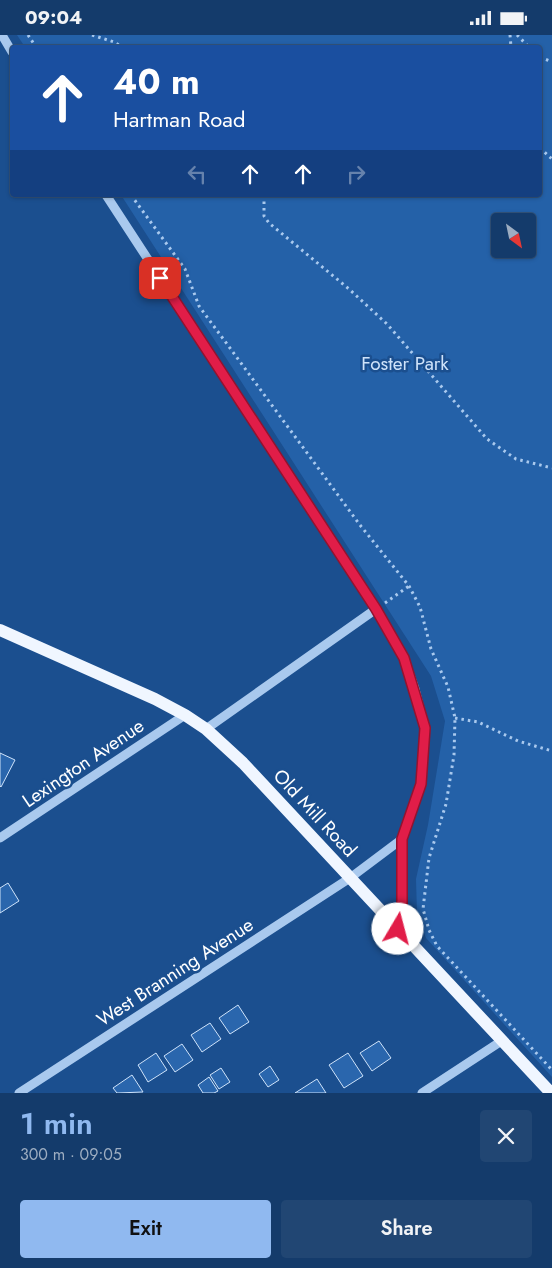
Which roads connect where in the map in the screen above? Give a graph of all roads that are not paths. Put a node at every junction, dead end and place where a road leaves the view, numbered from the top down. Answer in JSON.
{"nodes":[{"id":1,"x":2,"y":35,"type":"edge"},
{"id":2,"x":10,"y":49,"type":"edge"},
{"id":3,"x":107,"y":197,"type":"edge"},
{"id":4,"x":376,"y":609,"type":"junction"},
{"id":5,"x":0,"y":630,"type":"edge"},
{"id":6,"x":185,"y":715,"type":"junction"},
{"id":7,"x":206,"y":729,"type":"junction"},
{"id":8,"x":0,"y":838,"type":"edge"},
{"id":9,"x":402,"y":839,"type":"junction"},
{"id":10,"x":350,"y":878,"type":"junction"},
{"id":11,"x":398,"y":929,"type":"junction"},
{"id":12,"x":503,"y":1040,"type":"junction"},
{"id":13,"x":19,"y":1093,"type":"edge"},
{"id":14,"x":422,"y":1093,"type":"edge"},
{"id":15,"x":551,"y":1093,"type":"edge"}],
"edges":[{"from":1,"to":2,"type":"street"},
{"from":3,"to":4,"type":"street"},
{"from":4,"to":7,"type":"street"},
{"from":4,"to":9,"type":"street"},
{"from":5,"to":6,"type":"main road","name":"Old Mill Road"},
{"from":6,"to":7,"type":"main road","name":"Old Mill Road"},
{"from":6,"to":8,"type":"street","name":"Lexington Avenue"},
{"from":7,"to":10,"type":"main road","name":"Old Mill Road"},
{"from":9,"to":10,"type":"street","name":"West Branning Avenue"},
{"from":9,"to":11,"type":"street"},
{"from":10,"to":11,"type":"main road","name":"Old Mill Road"},
{"from":10,"to":13,"type":"street","name":"West Branning Avenue"},
{"from":11,"to":12,"type":"main road","name":"Old Mill Road"},
{"from":12,"to":14,"type":"street"},
{"from":12,"to":15,"type":"main road","name":"Old Mill Road"}]}
